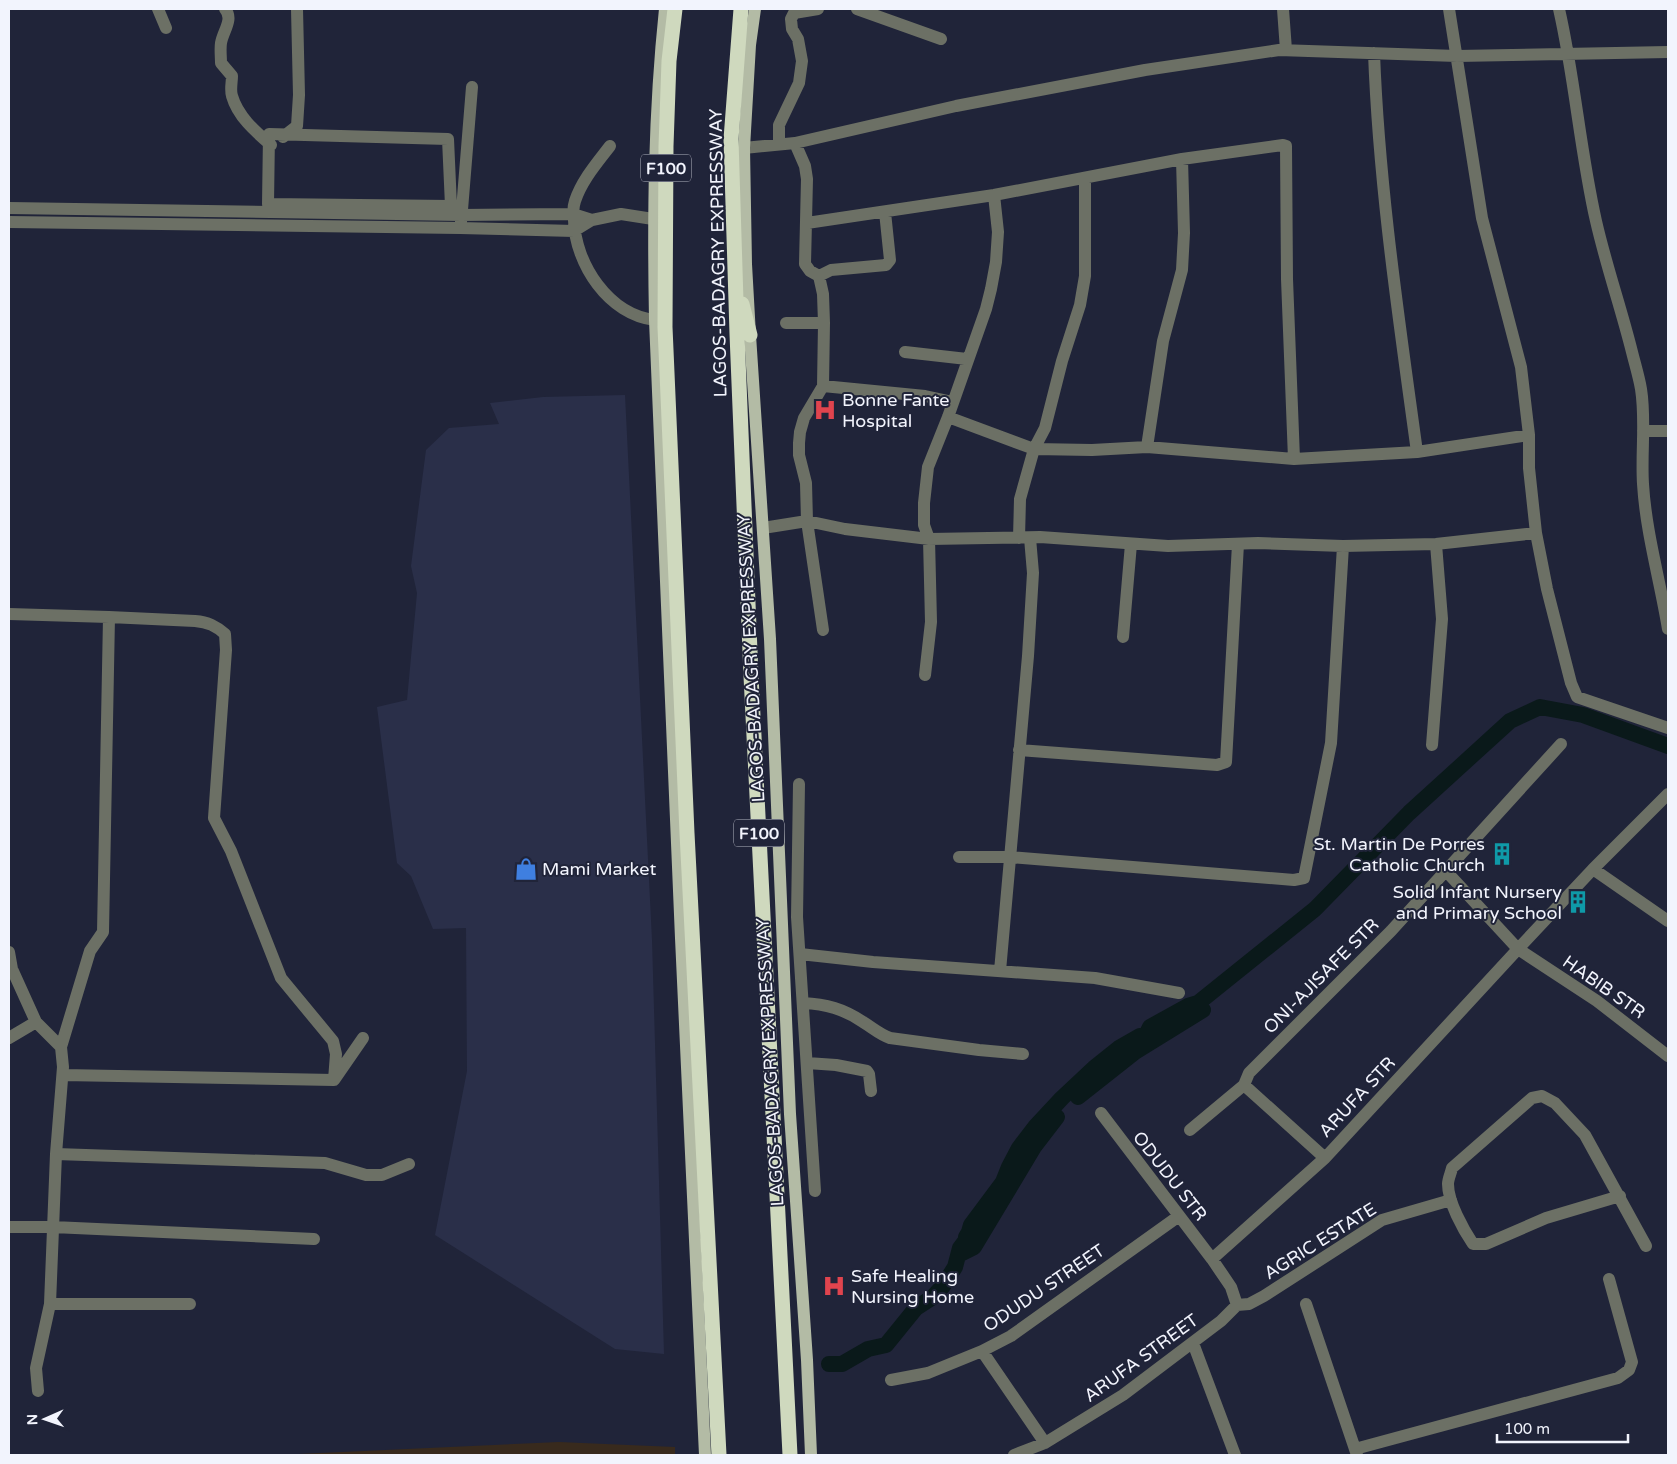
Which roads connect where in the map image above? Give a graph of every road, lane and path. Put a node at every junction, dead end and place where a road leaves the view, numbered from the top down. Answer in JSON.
{"nodes":[{"id":1,"x":158,"y":9,"type":"edge"},
{"id":2,"x":225,"y":9,"type":"edge"},
{"id":3,"x":297,"y":9,"type":"edge"},
{"id":4,"x":665,"y":9,"type":"edge"},
{"id":5,"x":675,"y":9,"type":"edge"},
{"id":6,"x":741,"y":9,"type":"edge"},
{"id":7,"x":755,"y":9,"type":"edge"},
{"id":8,"x":818,"y":9,"type":"edge"},
{"id":9,"x":857,"y":9,"type":"edge"},
{"id":10,"x":1283,"y":9,"type":"edge"},
{"id":11,"x":1449,"y":9,"type":"edge"},
{"id":12,"x":1559,"y":9,"type":"edge"},
{"id":13,"x":166,"y":28,"type":"dead end"},
{"id":14,"x":941,"y":39,"type":"dead end"},
{"id":15,"x":1286,"y":50,"type":"junction"},
{"id":16,"x":1668,"y":52,"type":"edge"},
{"id":17,"x":1374,"y":53,"type":"junction"},
{"id":18,"x":1569,"y":54,"type":"junction"},
{"id":19,"x":1457,"y":56,"type":"junction"},
{"id":20,"x":472,"y":87,"type":"dead end"},
{"id":21,"x":795,"y":143,"type":"junction"},
{"id":22,"x":779,"y":144,"type":"junction"},
{"id":23,"x":271,"y":146,"type":"junction"},
{"id":24,"x":610,"y":146,"type":"dead end"},
{"id":25,"x":744,"y":148,"type":"junction"},
{"id":26,"x":1182,"y":159,"type":"junction"},
{"id":27,"x":1085,"y":178,"type":"junction"},
{"id":28,"x":994,"y":195,"type":"junction"},
{"id":29,"x":451,"y":206,"type":"joint"},
{"id":30,"x":9,"y":208,"type":"edge"},
{"id":31,"x":734,"y":211,"type":"junction"},
{"id":32,"x":885,"y":212,"type":"junction"},
{"id":33,"x":280,"y":213,"type":"junction"},
{"id":34,"x":573,"y":214,"type":"junction"},
{"id":35,"x":653,"y":218,"type":"junction"},
{"id":36,"x":592,"y":220,"type":"junction"},
{"id":37,"x":461,"y":221,"type":"junction"},
{"id":38,"x":9,"y":222,"type":"edge"},
{"id":39,"x":807,"y":223,"type":"junction"},
{"id":40,"x":574,"y":231,"type":"junction"},
{"id":41,"x":819,"y":276,"type":"junction"},
{"id":42,"x":786,"y":323,"type":"dead end"},
{"id":43,"x":824,"y":323,"type":"junction"},
{"id":44,"x":660,"y":324,"type":"junction"},
{"id":45,"x":750,"y":335,"type":"junction"},
{"id":46,"x":905,"y":352,"type":"dead end"},
{"id":47,"x":967,"y":359,"type":"junction"},
{"id":48,"x":823,"y":386,"type":"junction"},
{"id":49,"x":953,"y":402,"type":"junction"},
{"id":50,"x":948,"y":417,"type":"junction"},
{"id":51,"x":1643,"y":431,"type":"junction"},
{"id":52,"x":1668,"y":431,"type":"edge"},
{"id":53,"x":1529,"y":435,"type":"junction"},
{"id":54,"x":1147,"y":447,"type":"junction"},
{"id":55,"x":1034,"y":449,"type":"junction"},
{"id":56,"x":1417,"y":452,"type":"junction"},
{"id":57,"x":1294,"y":459,"type":"junction"},
{"id":58,"x":807,"y":521,"type":"junction"},
{"id":59,"x":763,"y":528,"type":"junction"},
{"id":60,"x":1536,"y":532,"type":"junction"},
{"id":61,"x":1025,"y":538,"type":"junction"},
{"id":62,"x":930,"y":539,"type":"junction"},
{"id":63,"x":1131,"y":544,"type":"junction"},
{"id":64,"x":1238,"y":544,"type":"junction"},
{"id":65,"x":1436,"y":544,"type":"junction"},
{"id":66,"x":1343,"y":546,"type":"junction"},
{"id":67,"x":9,"y":614,"type":"edge"},
{"id":68,"x":109,"y":616,"type":"junction"},
{"id":69,"x":1668,"y":629,"type":"edge"},
{"id":70,"x":822,"y":630,"type":"dead end"},
{"id":71,"x":1124,"y":637,"type":"dead end"},
{"id":72,"x":925,"y":676,"type":"dead end"},
{"id":73,"x":1668,"y":728,"type":"edge"},
{"id":74,"x":1561,"y":744,"type":"dead end"},
{"id":75,"x":1432,"y":745,"type":"dead end"},
{"id":76,"x":1019,"y":750,"type":"junction"},
{"id":77,"x":799,"y":784,"type":"dead end"},
{"id":78,"x":1668,"y":794,"type":"edge"},
{"id":79,"x":959,"y":857,"type":"dead end"},
{"id":80,"x":1010,"y":857,"type":"junction"},
{"id":81,"x":1594,"y":869,"type":"junction"},
{"id":82,"x":1445,"y":870,"type":"junction"},
{"id":83,"x":1668,"y":921,"type":"edge"},
{"id":84,"x":1518,"y":949,"type":"junction"},
{"id":85,"x":9,"y":952,"type":"edge"},
{"id":86,"x":800,"y":954,"type":"junction"},
{"id":87,"x":1000,"y":971,"type":"junction"},
{"id":88,"x":1179,"y":993,"type":"dead end"},
{"id":89,"x":803,"y":1003,"type":"junction"},
{"id":90,"x":36,"y":1022,"type":"junction"},
{"id":91,"x":9,"y":1038,"type":"edge"},
{"id":92,"x":363,"y":1038,"type":"dead end"},
{"id":93,"x":61,"y":1047,"type":"junction"},
{"id":94,"x":1023,"y":1054,"type":"dead end"},
{"id":95,"x":1668,"y":1056,"type":"edge"},
{"id":96,"x":806,"y":1063,"type":"junction"},
{"id":97,"x":63,"y":1075,"type":"junction"},
{"id":98,"x":334,"y":1080,"type":"junction"},
{"id":99,"x":1244,"y":1085,"type":"junction"},
{"id":100,"x":871,"y":1092,"type":"dead end"},
{"id":101,"x":1101,"y":1113,"type":"dead end"},
{"id":102,"x":1190,"y":1130,"type":"dead end"},
{"id":103,"x":56,"y":1154,"type":"junction"},
{"id":104,"x":1325,"y":1158,"type":"junction"},
{"id":105,"x":409,"y":1164,"type":"dead end"},
{"id":106,"x":815,"y":1191,"type":"dead end"},
{"id":107,"x":1620,"y":1196,"type":"junction"},
{"id":108,"x":1451,"y":1200,"type":"junction"},
{"id":109,"x":1180,"y":1216,"type":"junction"},
{"id":110,"x":9,"y":1226,"type":"edge"},
{"id":111,"x":53,"y":1227,"type":"junction"},
{"id":112,"x":314,"y":1240,"type":"dead end"},
{"id":113,"x":1646,"y":1246,"type":"dead end"},
{"id":114,"x":1212,"y":1259,"type":"junction"},
{"id":115,"x":1608,"y":1279,"type":"dead end"},
{"id":116,"x":50,"y":1304,"type":"junction"},
{"id":117,"x":190,"y":1304,"type":"dead end"},
{"id":118,"x":1306,"y":1304,"type":"dead end"},
{"id":119,"x":1237,"y":1305,"type":"junction"},
{"id":120,"x":1193,"y":1343,"type":"junction"},
{"id":121,"x":982,"y":1351,"type":"junction"},
{"id":122,"x":891,"y":1380,"type":"dead end"},
{"id":123,"x":38,"y":1391,"type":"dead end"},
{"id":124,"x":1045,"y":1444,"type":"junction"},
{"id":125,"x":1356,"y":1452,"type":"edge"},
{"id":126,"x":705,"y":1455,"type":"edge"},
{"id":127,"x":719,"y":1455,"type":"edge"},
{"id":128,"x":790,"y":1455,"type":"edge"},
{"id":129,"x":811,"y":1455,"type":"edge"},
{"id":130,"x":1014,"y":1455,"type":"edge"},
{"id":131,"x":1235,"y":1455,"type":"edge"}],
"edges":[{"from":1,"to":13,"type":"street"},
{"from":2,"to":23,"type":"street"},
{"from":3,"to":23,"type":"street"},
{"from":4,"to":35,"type":"main road"},
{"from":5,"to":44,"type":"highway","number":"F100"},
{"from":6,"to":31,"type":"highway","name":"LAGOS-BADAGRY EXPRESSWAY","number":"F100"},
{"from":7,"to":25,"type":"main road","name":"LAGOS-BADAGRY EXPRESSWAY"},
{"from":8,"to":22,"type":"street"},
{"from":9,"to":14,"type":"street"},
{"from":10,"to":15,"type":"street"},
{"from":11,"to":19,"type":"street"},
{"from":12,"to":18,"type":"street"},
{"from":15,"to":17,"type":"street"},
{"from":15,"to":21,"type":"street"},
{"from":16,"to":18,"type":"street"},
{"from":17,"to":19,"type":"street"},
{"from":17,"to":56,"type":"street"},
{"from":18,"to":19,"type":"street"},
{"from":18,"to":51,"type":"street"},
{"from":19,"to":53,"type":"street"},
{"from":20,"to":37,"type":"street"},
{"from":21,"to":22,"type":"street"},
{"from":21,"to":39,"type":"street"},
{"from":22,"to":25,"type":"street"},
{"from":23,"to":33,"type":"street"},
{"from":24,"to":34,"type":"street"},
{"from":25,"to":45,"type":"main road","name":"LAGOS-BADAGRY EXPRESSWAY"},
{"from":26,"to":27,"type":"street"},
{"from":26,"to":54,"type":"street"},
{"from":26,"to":57,"type":"street"},
{"from":27,"to":28,"type":"street"},
{"from":27,"to":55,"type":"street"},
{"from":28,"to":32,"type":"street"},
{"from":28,"to":47,"type":"street"},
{"from":29,"to":29,"type":"street"},
{"from":30,"to":33,"type":"street"},
{"from":31,"to":45,"type":"highway"},
{"from":31,"to":128,"type":"highway","name":"LAGOS-BADAGRY EXPRESSWAY","number":"F100"},
{"from":32,"to":39,"type":"street"},
{"from":32,"to":41,"type":"street"},
{"from":33,"to":37,"type":"street"},
{"from":34,"to":36,"type":"street"},
{"from":34,"to":37,"type":"street"},
{"from":34,"to":40,"type":"street"},
{"from":35,"to":36,"type":"street"},
{"from":35,"to":44,"type":"main road"},
{"from":36,"to":40,"type":"street"},
{"from":37,"to":38,"type":"street"},
{"from":37,"to":40,"type":"street"},
{"from":39,"to":41,"type":"street"},
{"from":40,"to":44,"type":"street"},
{"from":41,"to":43,"type":"street"},
{"from":42,"to":43,"type":"street"},
{"from":43,"to":48,"type":"street"},
{"from":44,"to":126,"type":"main road"},
{"from":44,"to":127,"type":"highway","number":"F100"},
{"from":45,"to":59,"type":"main road","name":"LAGOS-BADAGRY EXPRESSWAY"},
{"from":46,"to":47,"type":"street"},
{"from":47,"to":49,"type":"street"},
{"from":48,"to":49,"type":"street"},
{"from":48,"to":58,"type":"street"},
{"from":49,"to":50,"type":"street"},
{"from":50,"to":55,"type":"street"},
{"from":50,"to":62,"type":"street"},
{"from":51,"to":52,"type":"street"},
{"from":51,"to":69,"type":"street"},
{"from":53,"to":56,"type":"street"},
{"from":53,"to":60,"type":"street"},
{"from":54,"to":55,"type":"street"},
{"from":54,"to":57,"type":"street"},
{"from":55,"to":61,"type":"street"},
{"from":56,"to":57,"type":"street"},
{"from":58,"to":59,"type":"street"},
{"from":58,"to":62,"type":"street"},
{"from":58,"to":70,"type":"street"},
{"from":59,"to":129,"type":"main road","name":"LAGOS-BADAGRY EXPRESSWAY"},
{"from":60,"to":65,"type":"street"},
{"from":60,"to":73,"type":"street"},
{"from":61,"to":62,"type":"street"},
{"from":61,"to":63,"type":"street"},
{"from":61,"to":76,"type":"street"},
{"from":62,"to":72,"type":"street"},
{"from":63,"to":64,"type":"street"},
{"from":63,"to":71,"type":"street"},
{"from":64,"to":66,"type":"street"},
{"from":64,"to":76,"type":"street"},
{"from":65,"to":66,"type":"street"},
{"from":65,"to":75,"type":"street"},
{"from":66,"to":80,"type":"street"},
{"from":67,"to":68,"type":"street"},
{"from":68,"to":93,"type":"street"},
{"from":68,"to":98,"type":"street"},
{"from":74,"to":82,"type":"street","name":"ONI-AJISAFE STR"},
{"from":76,"to":80,"type":"street"},
{"from":77,"to":86,"type":"street"},
{"from":78,"to":81,"type":"street","name":"ARUFA STR"},
{"from":79,"to":80,"type":"street"},
{"from":80,"to":87,"type":"street"},
{"from":81,"to":83,"type":"street"},
{"from":81,"to":84,"type":"street","name":"ARUFA STR"},
{"from":82,"to":84,"type":"street"},
{"from":82,"to":99,"type":"street","name":"ONI-AJISAFE STR"},
{"from":84,"to":95,"type":"street","name":"HABIB STR"},
{"from":84,"to":104,"type":"street","name":"ARUFA STR"},
{"from":85,"to":90,"type":"street"},
{"from":86,"to":87,"type":"street"},
{"from":86,"to":89,"type":"street"},
{"from":87,"to":88,"type":"street"},
{"from":89,"to":94,"type":"street"},
{"from":89,"to":96,"type":"street"},
{"from":90,"to":91,"type":"street"},
{"from":90,"to":93,"type":"street"},
{"from":92,"to":98,"type":"street"},
{"from":93,"to":97,"type":"street"},
{"from":96,"to":100,"type":"street"},
{"from":96,"to":106,"type":"street"},
{"from":97,"to":98,"type":"street"},
{"from":97,"to":103,"type":"street"},
{"from":99,"to":102,"type":"street","name":"ONI-AJISAFE STR"},
{"from":99,"to":104,"type":"street"},
{"from":101,"to":109,"type":"street","name":"ODUDU STR"},
{"from":103,"to":105,"type":"street"},
{"from":103,"to":111,"type":"street"},
{"from":104,"to":114,"type":"street","name":"ARUFA STR"},
{"from":107,"to":108,"type":"street"},
{"from":107,"to":108,"type":"street"},
{"from":107,"to":113,"type":"street"},
{"from":108,"to":119,"type":"street","name":"AGRIC ESTATE"},
{"from":109,"to":114,"type":"street","name":"ODUDU STR"},
{"from":109,"to":121,"type":"street","name":"ODUDU STREET"},
{"from":110,"to":111,"type":"street"},
{"from":111,"to":112,"type":"street"},
{"from":111,"to":116,"type":"street"},
{"from":114,"to":119,"type":"street"},
{"from":115,"to":125,"type":"street"},
{"from":116,"to":117,"type":"street"},
{"from":116,"to":123,"type":"street"},
{"from":118,"to":125,"type":"street"},
{"from":119,"to":120,"type":"street","name":"ARUFA STREET"},
{"from":120,"to":124,"type":"street","name":"ARUFA STREET"},
{"from":120,"to":131,"type":"street"},
{"from":121,"to":122,"type":"street","name":"ODUDU STREET"},
{"from":121,"to":124,"type":"street"},
{"from":124,"to":130,"type":"street","name":"ARUFA STREET"}]}
